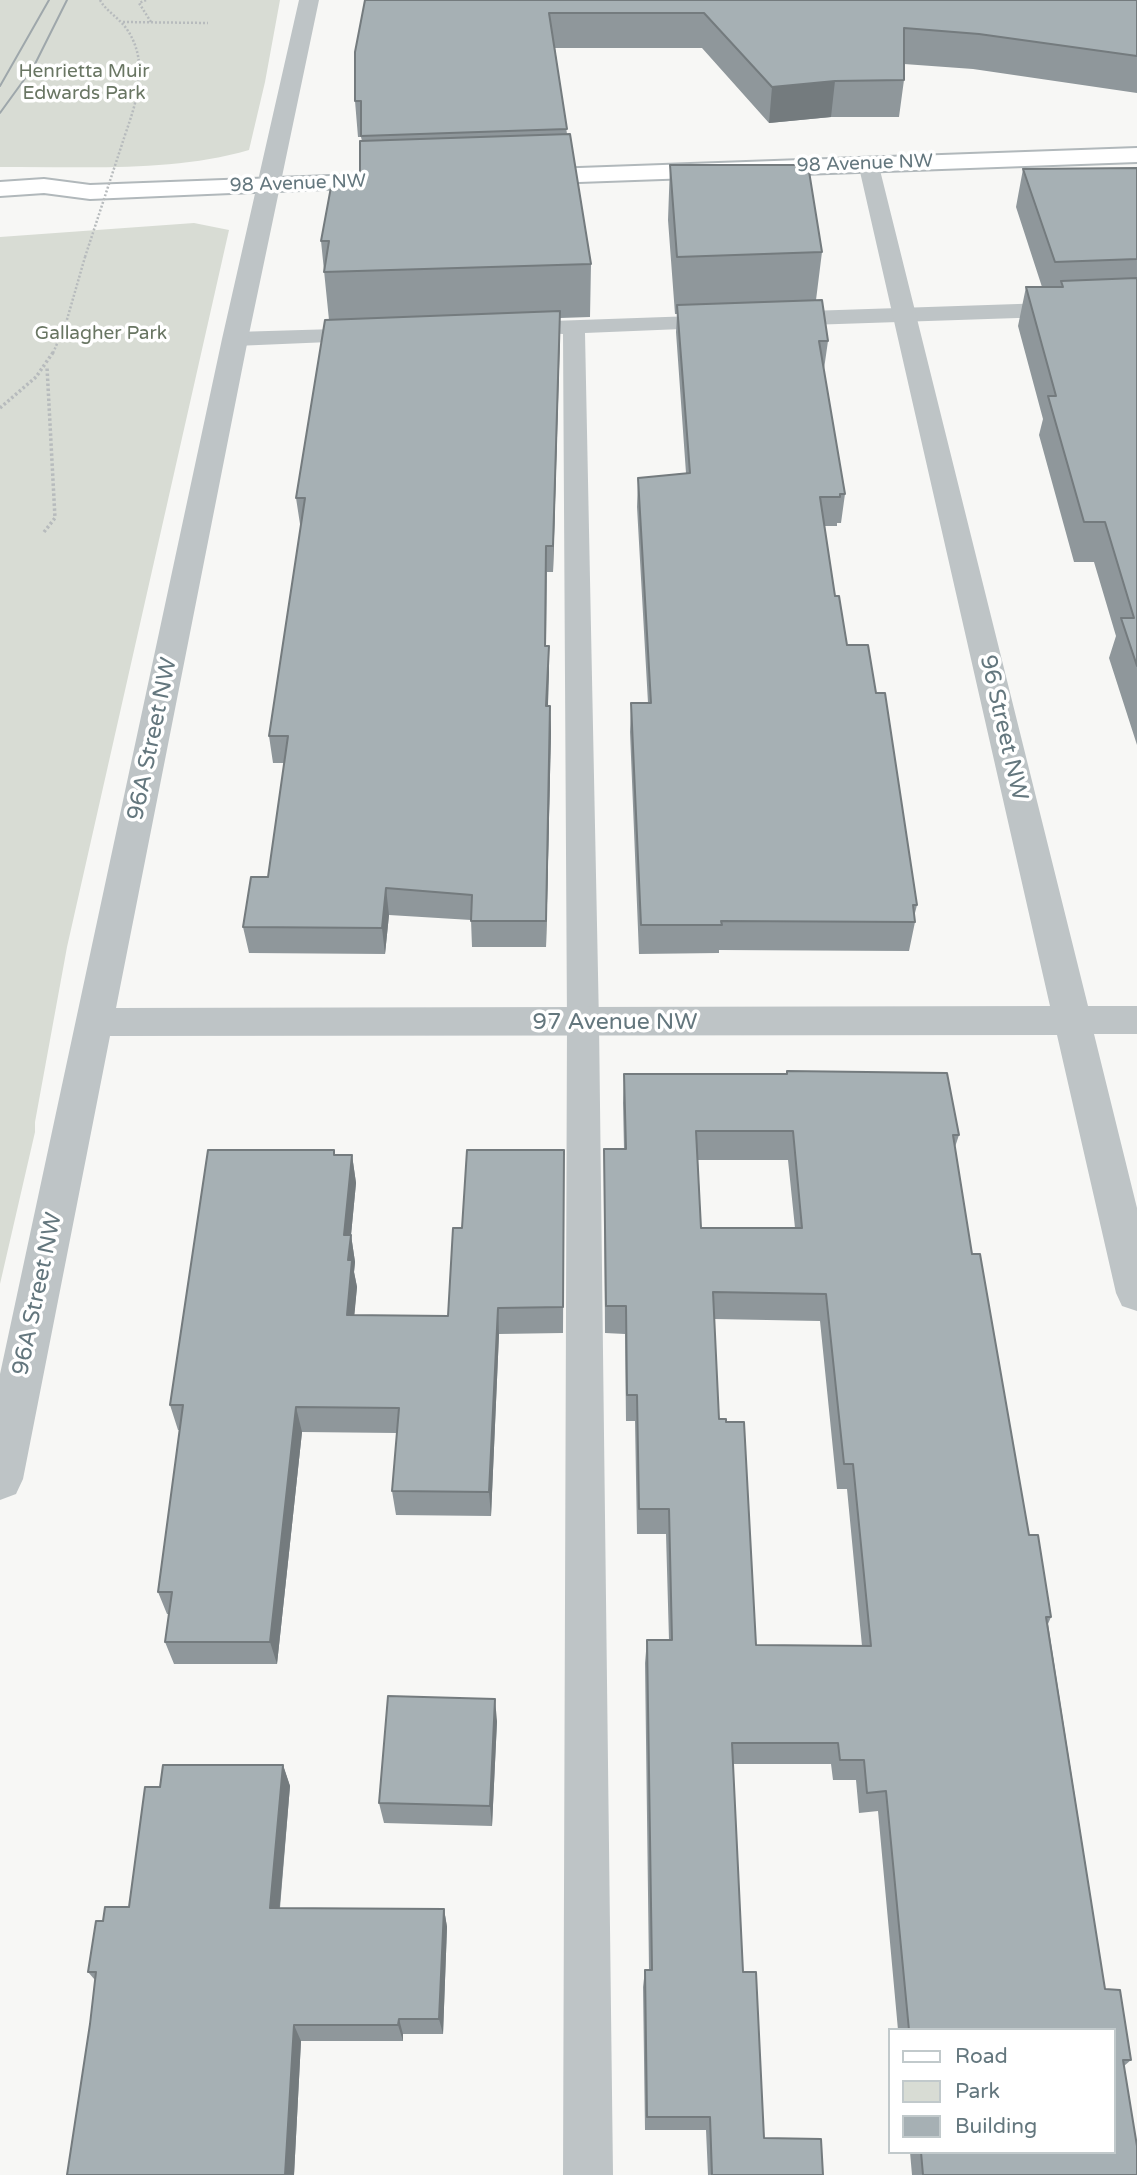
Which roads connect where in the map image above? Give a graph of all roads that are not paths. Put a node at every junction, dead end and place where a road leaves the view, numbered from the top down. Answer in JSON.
{"nodes":[{"id":1,"x":309,"y":0,"type":"edge"},
{"id":2,"x":1137,"y":155,"type":"edge"},
{"id":3,"x":869,"y":163,"type":"junction"},
{"id":4,"x":502,"y":177,"type":"edge"},
{"id":5,"x":433,"y":180,"type":"edge"},
{"id":6,"x":267,"y":186,"type":"junction"},
{"id":7,"x":0,"y":188,"type":"edge"},
{"id":8,"x":90,"y":192,"type":"junction"},
{"id":9,"x":0,"y":208,"type":"edge"},
{"id":10,"x":1137,"y":307,"type":"edge"},
{"id":11,"x":904,"y":314,"type":"junction"},
{"id":12,"x":574,"y":328,"type":"junction"},
{"id":13,"x":534,"y":329,"type":"edge"},
{"id":14,"x":384,"y":334,"type":"edge"},
{"id":15,"x":235,"y":339,"type":"junction"},
{"id":16,"x":1072,"y":1020,"type":"junction"},
{"id":17,"x":1137,"y":1020,"type":"edge"},
{"id":18,"x":94,"y":1022,"type":"junction"},
{"id":19,"x":583,"y":1023,"type":"junction"},
{"id":20,"x":1137,"y":1293,"type":"edge"},
{"id":21,"x":0,"y":1479,"type":"edge"},
{"id":22,"x":588,"y":2175,"type":"edge"}],
"edges":[{"from":1,"to":6,"type":"street","name":"96A Street NW"},
{"from":2,"to":3,"type":"main road","name":"98 Avenue NW"},
{"from":3,"to":4,"type":"main road","name":"98 Avenue NW"},
{"from":3,"to":11,"type":"street","name":"96 Street NW"},
{"from":5,"to":6,"type":"main road","name":"98 Avenue NW"},
{"from":6,"to":8,"type":"main road","name":"98 Avenue NW"},
{"from":6,"to":15,"type":"street","name":"96A Street NW"},
{"from":7,"to":8,"type":"main road","name":"98 Avenue NW"},
{"from":8,"to":9,"type":"main road","name":"98 Avenue NW"},
{"from":10,"to":11,"type":"lane"},
{"from":11,"to":12,"type":"lane"},
{"from":11,"to":16,"type":"street","name":"96 Street NW"},
{"from":12,"to":13,"type":"lane"},
{"from":12,"to":19,"type":"lane"},
{"from":14,"to":15,"type":"lane"},
{"from":15,"to":18,"type":"street","name":"96A Street NW"},
{"from":16,"to":17,"type":"street","name":"97 Avenue NW"},
{"from":16,"to":19,"type":"street","name":"97 Avenue NW"},
{"from":16,"to":20,"type":"street","name":"96 Street NW"},
{"from":18,"to":19,"type":"street","name":"97 Avenue NW"},
{"from":18,"to":21,"type":"street","name":"96A Street NW"},
{"from":19,"to":22,"type":"lane"}]}
